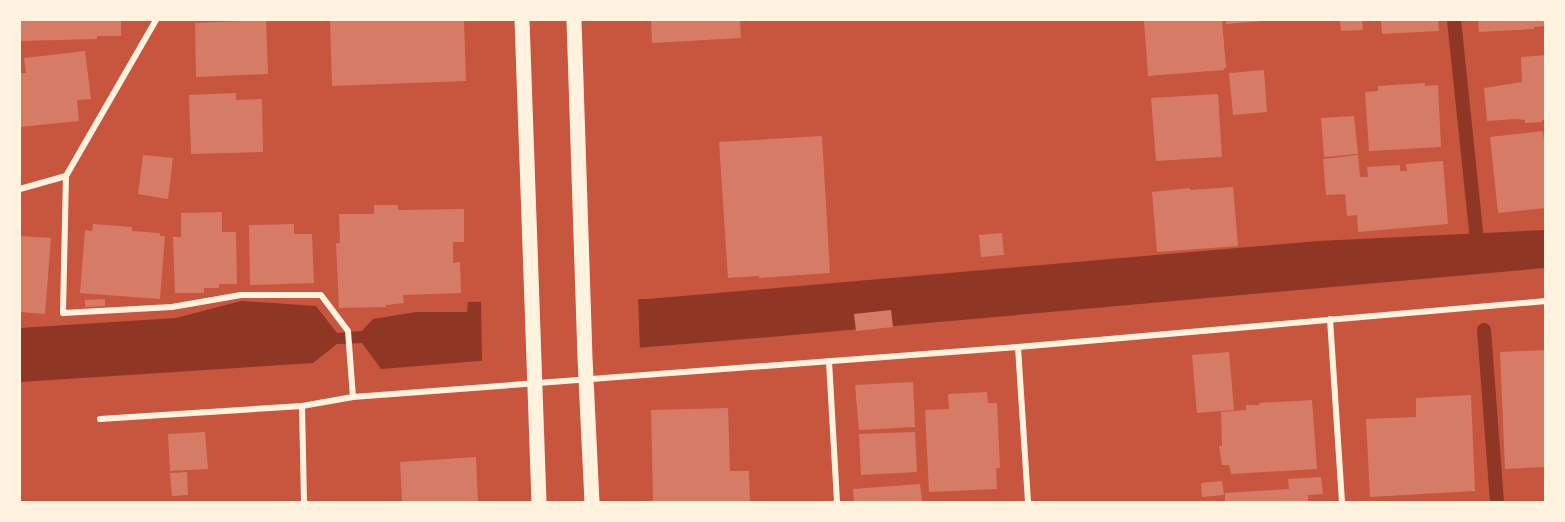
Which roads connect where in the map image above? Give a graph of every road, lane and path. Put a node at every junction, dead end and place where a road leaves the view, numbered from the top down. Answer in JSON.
{"nodes":[{"id":1,"x":156,"y":20,"type":"edge"},
{"id":2,"x":522,"y":20,"type":"edge"},
{"id":3,"x":574,"y":20,"type":"edge"},
{"id":4,"x":66,"y":176,"type":"junction"},
{"id":5,"x":20,"y":189,"type":"edge"},
{"id":6,"x":1545,"y":301,"type":"edge"},
{"id":7,"x":1330,"y":319,"type":"junction"},
{"id":8,"x":1018,"y":347,"type":"junction"},
{"id":9,"x":829,"y":361,"type":"junction"},
{"id":10,"x":587,"y":380,"type":"junction"},
{"id":11,"x":534,"y":383,"type":"junction"},
{"id":12,"x":352,"y":397,"type":"junction"},
{"id":13,"x":302,"y":406,"type":"junction"},
{"id":14,"x":100,"y":419,"type":"dead end"},
{"id":15,"x":304,"y":502,"type":"edge"},
{"id":16,"x":539,"y":502,"type":"edge"},
{"id":17,"x":592,"y":502,"type":"edge"},
{"id":18,"x":837,"y":502,"type":"edge"},
{"id":19,"x":1028,"y":502,"type":"edge"},
{"id":20,"x":1342,"y":502,"type":"edge"}],
"edges":[{"from":1,"to":4,"type":"street"},
{"from":2,"to":11,"type":"main road"},
{"from":3,"to":10,"type":"main road"},
{"from":4,"to":5,"type":"street"},
{"from":4,"to":12,"type":"street"},
{"from":6,"to":7,"type":"street"},
{"from":7,"to":8,"type":"street"},
{"from":7,"to":20,"type":"street"},
{"from":8,"to":9,"type":"street"},
{"from":8,"to":19,"type":"street"},
{"from":9,"to":10,"type":"street"},
{"from":9,"to":18,"type":"street"},
{"from":10,"to":11,"type":"street"},
{"from":10,"to":17,"type":"main road"},
{"from":11,"to":12,"type":"street"},
{"from":11,"to":16,"type":"main road"},
{"from":12,"to":13,"type":"street"},
{"from":13,"to":14,"type":"street"},
{"from":13,"to":15,"type":"street"}]}
